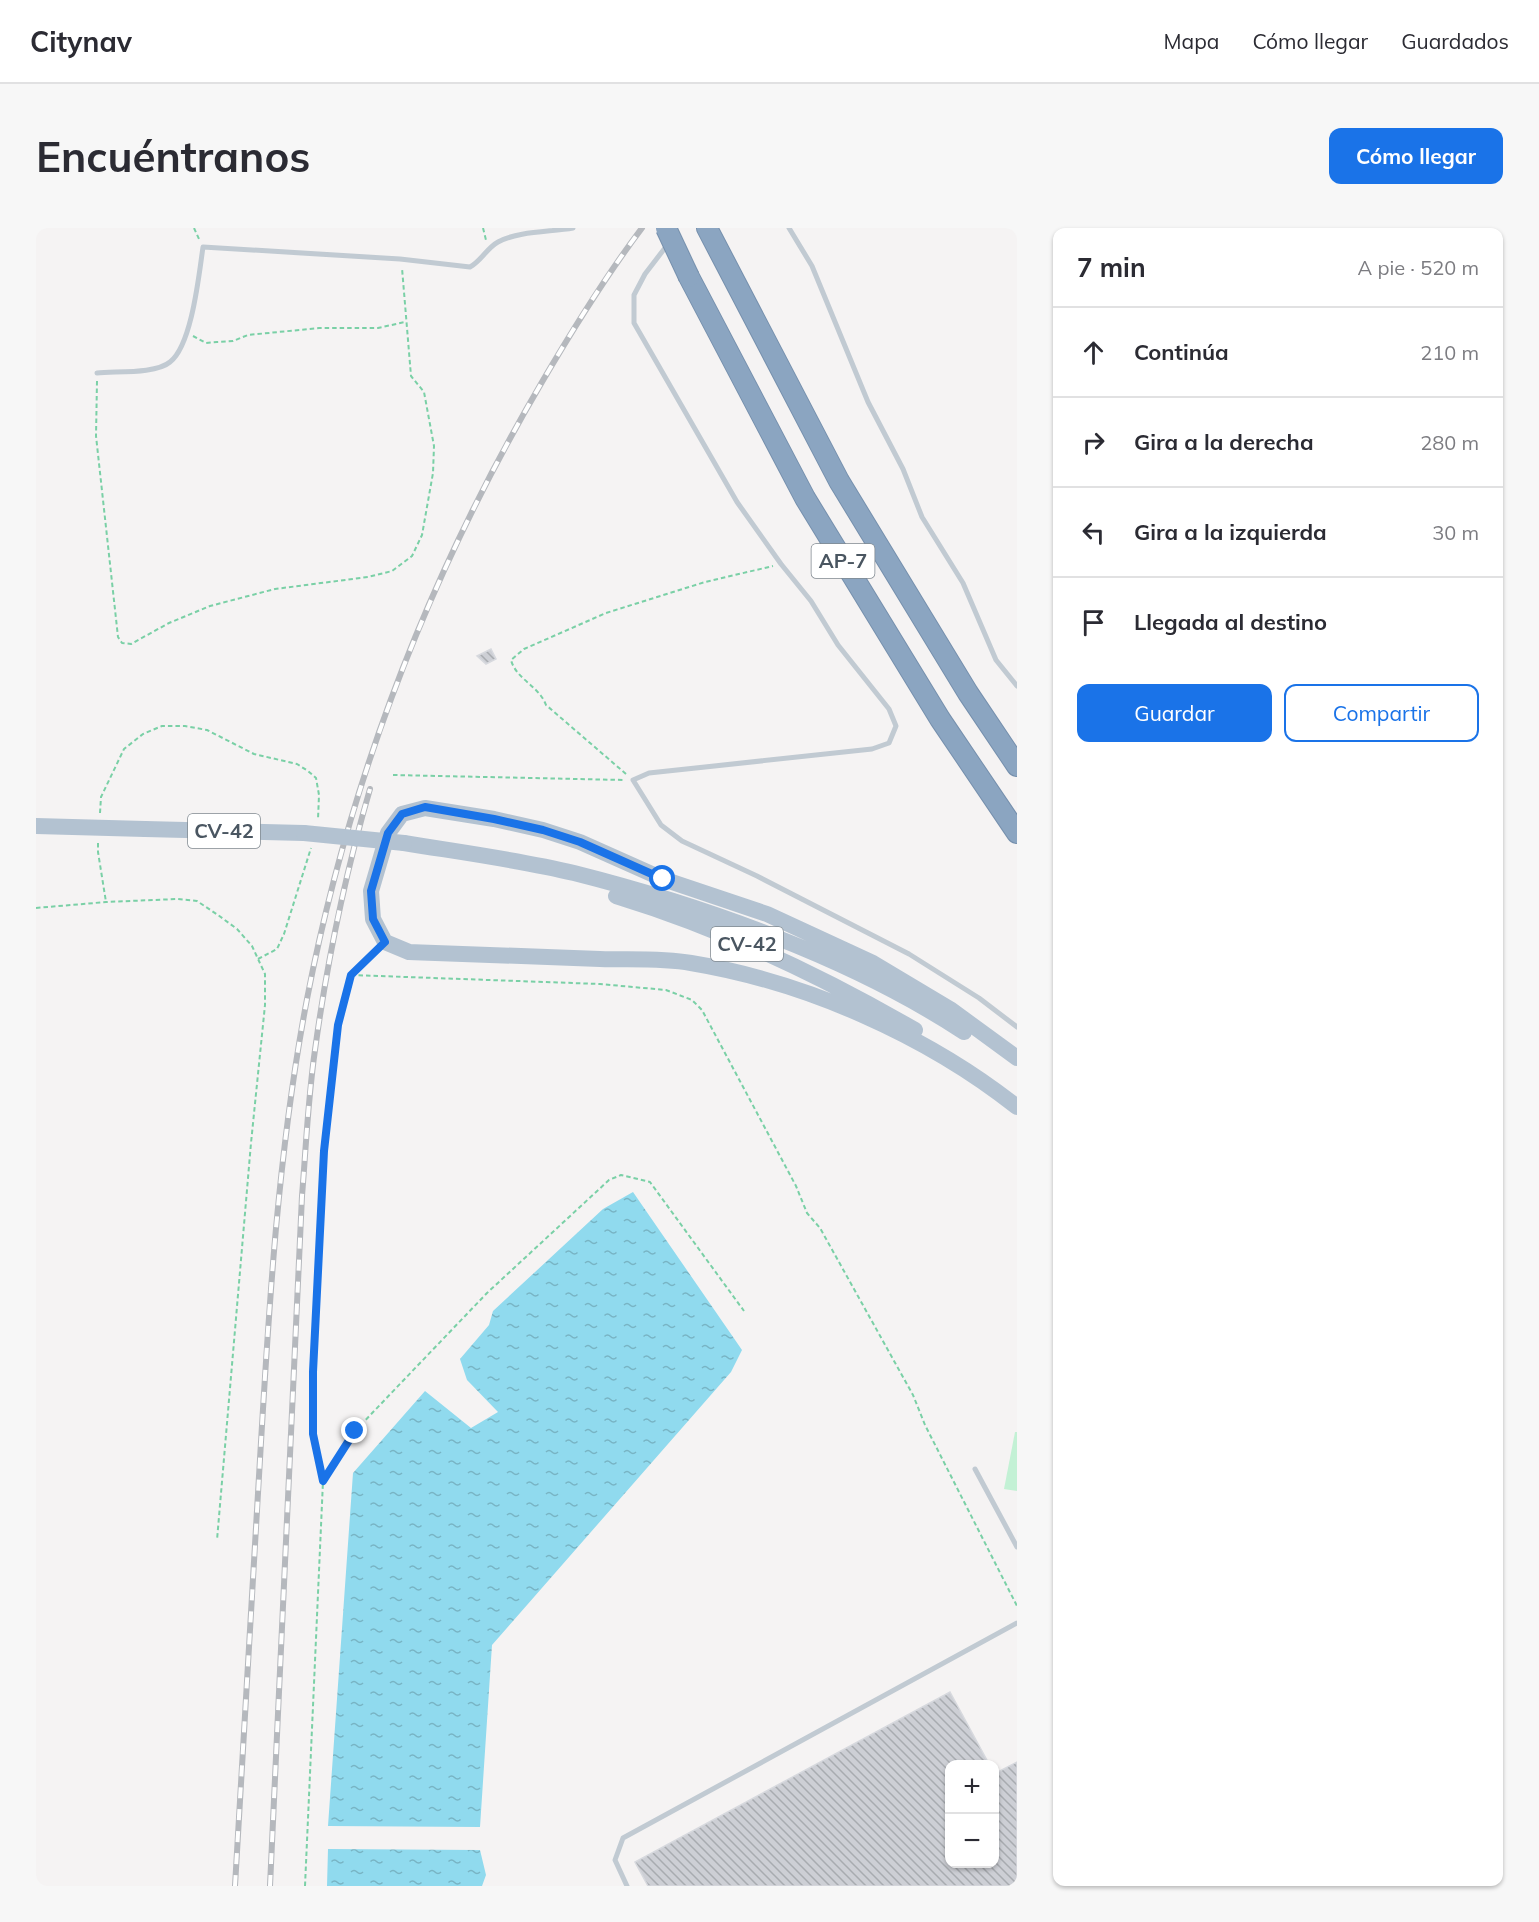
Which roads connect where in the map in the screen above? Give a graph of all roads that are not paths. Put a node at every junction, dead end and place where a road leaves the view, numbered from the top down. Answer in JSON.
{"nodes":[{"id":1,"x":573,"y":228,"type":"edge"},
{"id":2,"x":789,"y":228,"type":"edge"},
{"id":3,"x":670,"y":233,"type":"edge"},
{"id":4,"x":710,"y":235,"type":"edge"},
{"id":5,"x":97,"y":373,"type":"road end"},
{"id":6,"x":1017,"y":686,"type":"edge"},
{"id":7,"x":1017,"y":766,"type":"edge"},
{"id":8,"x":36,"y":826,"type":"edge"},
{"id":9,"x":1017,"y":833,"type":"edge"},
{"id":10,"x":450,"y":851,"type":"junction"},
{"id":11,"x":1017,"y":1027,"type":"edge"},
{"id":12,"x":1017,"y":1058,"type":"edge"},
{"id":13,"x":1017,"y":1068,"type":"edge"},
{"id":14,"x":1017,"y":1098,"type":"edge"},
{"id":15,"x":1017,"y":1107,"type":"edge"},
{"id":16,"x":975,"y":1469,"type":"dead end"},
{"id":17,"x":1017,"y":1547,"type":"edge"},
{"id":18,"x":1017,"y":1623,"type":"edge"},
{"id":19,"x":627,"y":1886,"type":"edge"}],
"edges":[{"from":1,"to":5,"type":"lane"},
{"from":2,"to":6,"type":"lane"},
{"from":3,"to":9,"type":"highway","number":"AP-7","bridge":true},
{"from":3,"to":11,"type":"lane"},
{"from":4,"to":7,"type":"highway","number":"AP-7"},
{"from":8,"to":10,"type":"main road","number":"CV-42","bridge":true},
{"from":10,"to":13,"type":"main road","number":"CV-42"},
{"from":10,"to":14,"type":"main road","number":"CV-42"},
{"from":12,"to":15,"type":"main road"},
{"from":16,"to":17,"type":"lane"},
{"from":18,"to":19,"type":"lane"}]}
